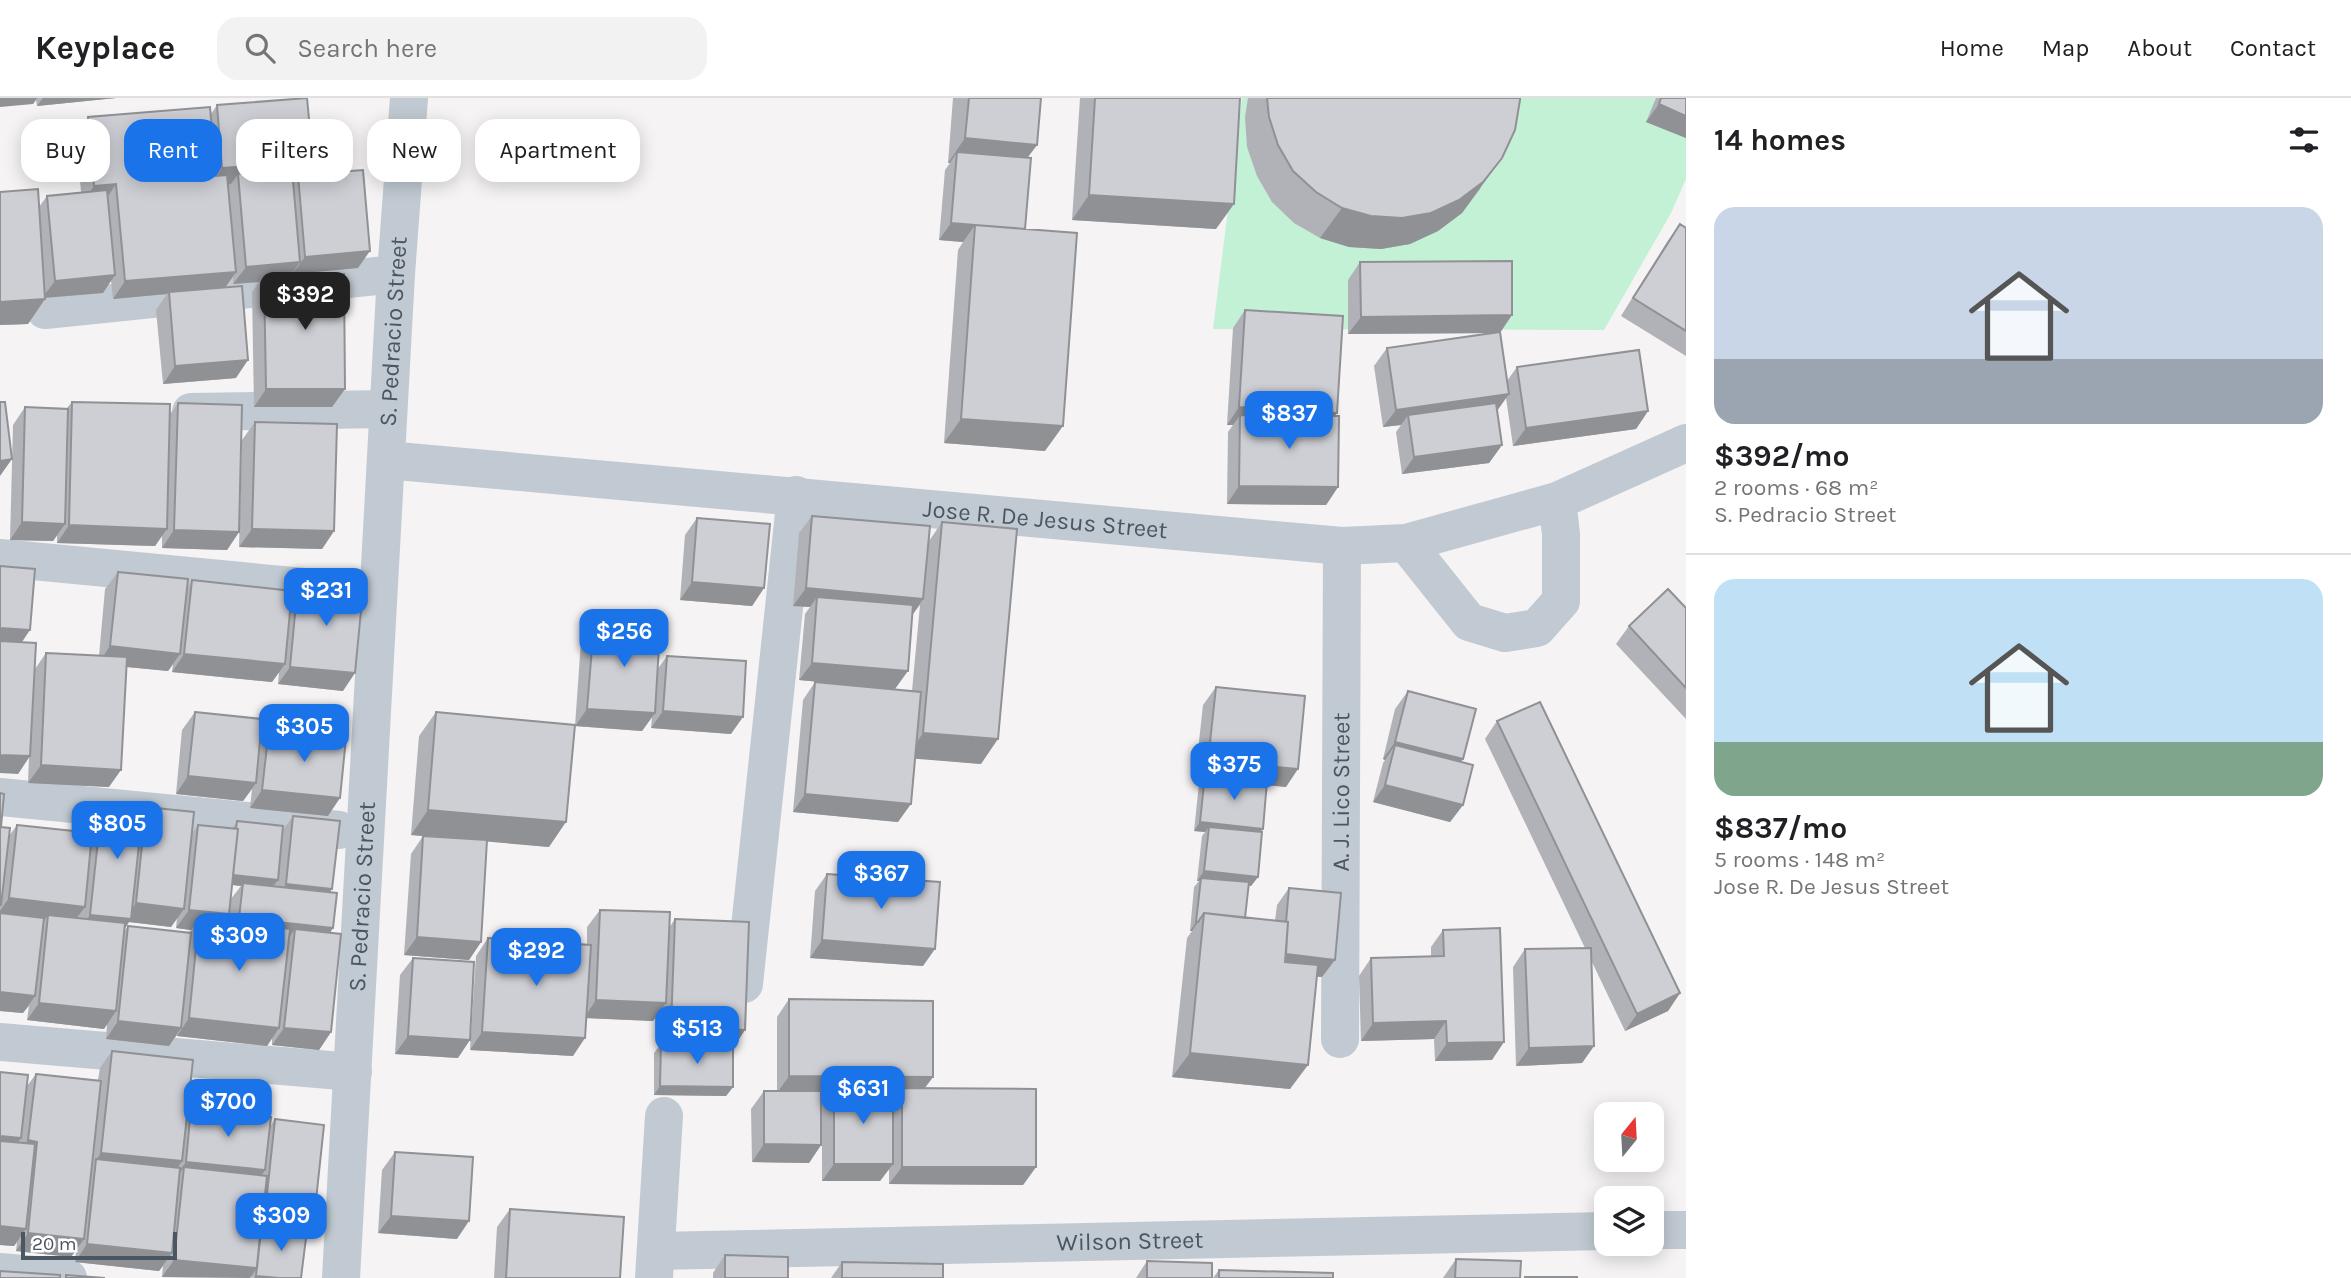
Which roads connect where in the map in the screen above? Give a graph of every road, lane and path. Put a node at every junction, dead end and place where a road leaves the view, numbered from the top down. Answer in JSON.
{"nodes":[{"id":1,"x":408,"y":98,"type":"edge"},
{"id":2,"x":396,"y":274,"type":"junction"},
{"id":3,"x":45,"y":310,"type":"edge"},
{"id":4,"x":388,"y":409,"type":"junction"},
{"id":5,"x":152,"y":413,"type":"edge"},
{"id":6,"x":1686,"y":443,"type":"edge"},
{"id":7,"x":386,"y":460,"type":"junction"},
{"id":8,"x":796,"y":495,"type":"junction"},
{"id":9,"x":1557,"y":501,"type":"junction"},
{"id":10,"x":1406,"y":543,"type":"junction"},
{"id":11,"x":1342,"y":546,"type":"junction"},
{"id":12,"x":0,"y":558,"type":"edge"},
{"id":13,"x":379,"y":594,"type":"junction"},
{"id":14,"x":0,"y":797,"type":"edge"},
{"id":15,"x":367,"y":833,"type":"junction"},
{"id":16,"x":742,"y":1002,"type":"edge"},
{"id":17,"x":1340,"y":1040,"type":"dead end"},
{"id":18,"x":0,"y":1042,"type":"edge"},
{"id":19,"x":353,"y":1072,"type":"junction"},
{"id":20,"x":664,"y":1116,"type":"dead end"},
{"id":21,"x":1664,"y":1230,"type":"edge"},
{"id":22,"x":1686,"y":1230,"type":"edge"},
{"id":23,"x":1594,"y":1231,"type":"edge"},
{"id":24,"x":654,"y":1264,"type":"edge"},
{"id":25,"x":0,"y":1272,"type":"edge"},
{"id":26,"x":68,"y":1278,"type":"edge"},
{"id":27,"x":341,"y":1278,"type":"edge"}],
"edges":[{"from":1,"to":2,"type":"street","name":"S. Pedracio Street"},
{"from":2,"to":3,"type":"street"},
{"from":2,"to":4,"type":"street","name":"S. Pedracio Street"},
{"from":4,"to":5,"type":"street"},
{"from":4,"to":7,"type":"street","name":"S. Pedracio Street"},
{"from":6,"to":9,"type":"street","name":"Jose R. De Jesus Street"},
{"from":7,"to":8,"type":"street","name":"Jose R. De Jesus Street"},
{"from":7,"to":13,"type":"street","name":"S. Pedracio Street"},
{"from":8,"to":11,"type":"street","name":"Jose R. De Jesus Street"},
{"from":8,"to":16,"type":"street"},
{"from":9,"to":10,"type":"street","name":"Jose R. De Jesus Street"},
{"from":9,"to":10,"type":"street"},
{"from":10,"to":11,"type":"street","name":"Jose R. De Jesus Street"},
{"from":11,"to":17,"type":"street","name":"A. J. Lico Street"},
{"from":12,"to":13,"type":"street"},
{"from":13,"to":15,"type":"street","name":"S. Pedracio Street"},
{"from":14,"to":15,"type":"street"},
{"from":15,"to":19,"type":"street","name":"S. Pedracio Street"},
{"from":18,"to":19,"type":"street"},
{"from":19,"to":27,"type":"street","name":"S. Pedracio Street"},
{"from":20,"to":24,"type":"street"},
{"from":21,"to":22,"type":"street"},
{"from":23,"to":24,"type":"street","name":"Wilson Street"},
{"from":25,"to":26,"type":"street"}]}
